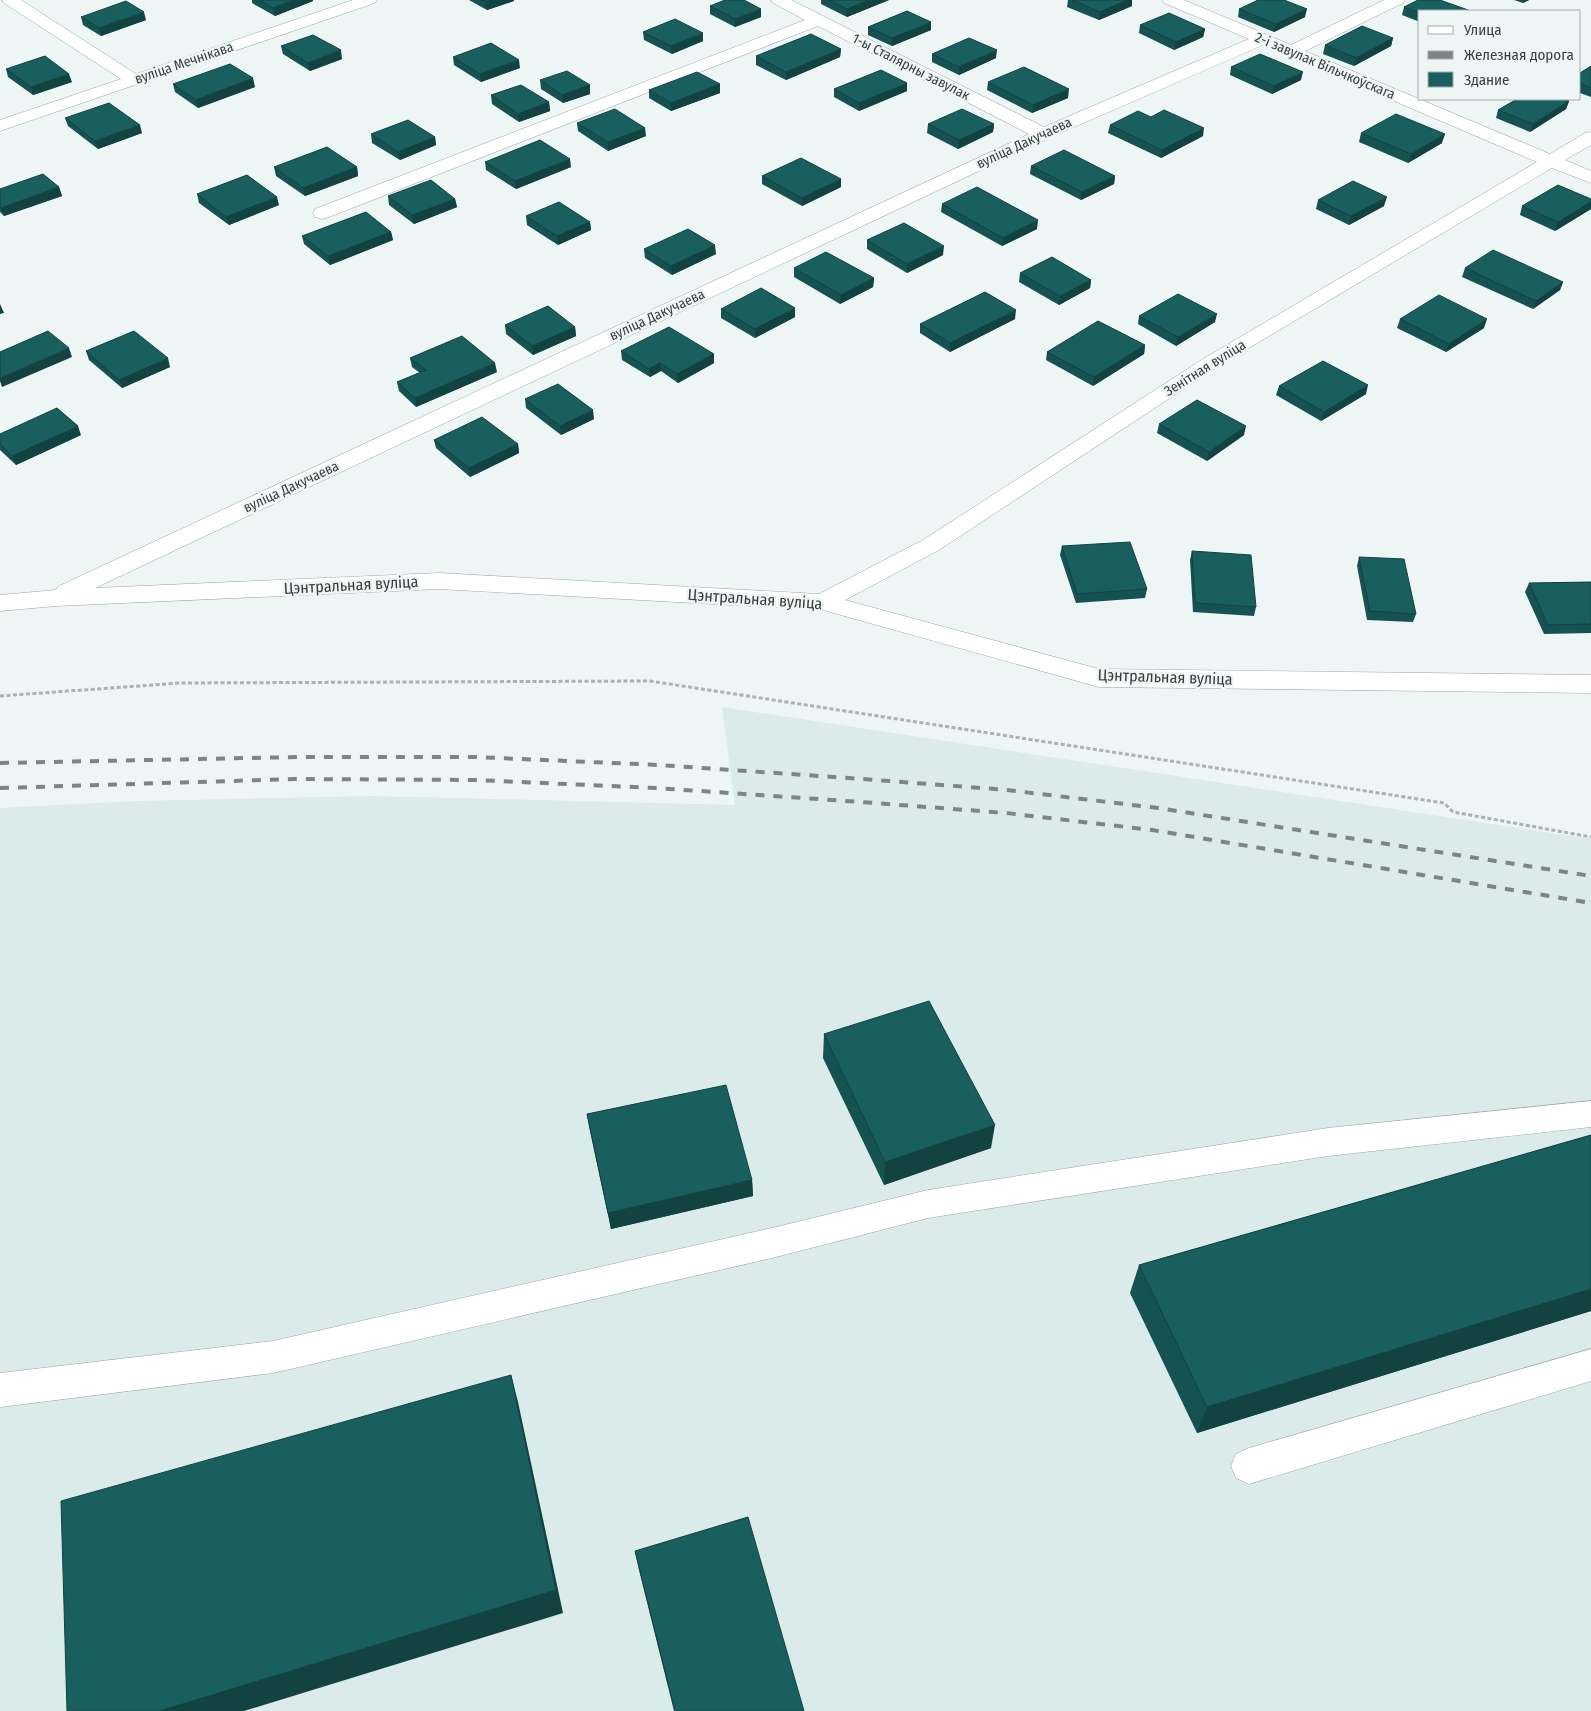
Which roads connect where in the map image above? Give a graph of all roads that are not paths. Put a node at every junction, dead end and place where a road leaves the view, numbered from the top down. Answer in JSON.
{"nodes":[{"id":1,"x":10,"y":0,"type":"edge"},
{"id":2,"x":369,"y":0,"type":"edge"},
{"id":3,"x":779,"y":0,"type":"edge"},
{"id":4,"x":1170,"y":0,"type":"edge"},
{"id":5,"x":1397,"y":0,"type":"edge"},
{"id":6,"x":819,"y":20,"type":"junction"},
{"id":7,"x":1262,"y":40,"type":"junction"},
{"id":8,"x":1290,"y":52,"type":"junction"},
{"id":9,"x":134,"y":80,"type":"junction"},
{"id":10,"x":0,"y":126,"type":"edge"},
{"id":11,"x":1043,"y":134,"type":"junction"},
{"id":12,"x":1591,"y":137,"type":"edge"},
{"id":13,"x":1551,"y":162,"type":"junction"},
{"id":14,"x":1591,"y":178,"type":"edge"},
{"id":15,"x":322,"y":213,"type":"dead end"},
{"id":16,"x":56,"y":598,"type":"junction"},
{"id":17,"x":823,"y":602,"type":"junction"},
{"id":18,"x":0,"y":603,"type":"edge"},
{"id":19,"x":1591,"y":684,"type":"edge"},
{"id":20,"x":1591,"y":1114,"type":"edge"},
{"id":21,"x":1591,"y":1365,"type":"edge"},
{"id":22,"x":0,"y":1390,"type":"edge"},
{"id":23,"x":1249,"y":1466,"type":"dead end"}],
"edges":[{"from":1,"to":9,"type":"street"},
{"from":2,"to":9,"type":"street","name":"вуліца Мечнікава"},
{"from":3,"to":6,"type":"street","name":"1-ы Сталярны завулак"},
{"from":4,"to":7,"type":"street","name":"2-і завулак Вільчкоўскага"},
{"from":5,"to":8,"type":"street"},
{"from":6,"to":11,"type":"street","name":"1-ы Сталярны завулак"},
{"from":6,"to":15,"type":"street"},
{"from":7,"to":8,"type":"street","name":"2-і завулак Вільчкоўскага"},
{"from":7,"to":11,"type":"street","name":"вуліца Дакучаева"},
{"from":8,"to":13,"type":"street","name":"2-і завулак Вільчкоўскага"},
{"from":9,"to":10,"type":"street","name":"вуліца Мечнікава"},
{"from":11,"to":16,"type":"street","name":"вуліца Дакучаева"},
{"from":12,"to":13,"type":"street","name":"Зенітная вуліца"},
{"from":13,"to":14,"type":"street","name":"2-і завулак Вільчкоўскага"},
{"from":13,"to":17,"type":"street","name":"Зенітная вуліца"},
{"from":16,"to":17,"type":"street","name":"Цэнтральная вуліца"},
{"from":16,"to":18,"type":"street","name":"Цэнтральная вуліца"},
{"from":17,"to":19,"type":"street","name":"Цэнтральная вуліца"},
{"from":20,"to":22,"type":"street"},
{"from":21,"to":23,"type":"street"}]}
